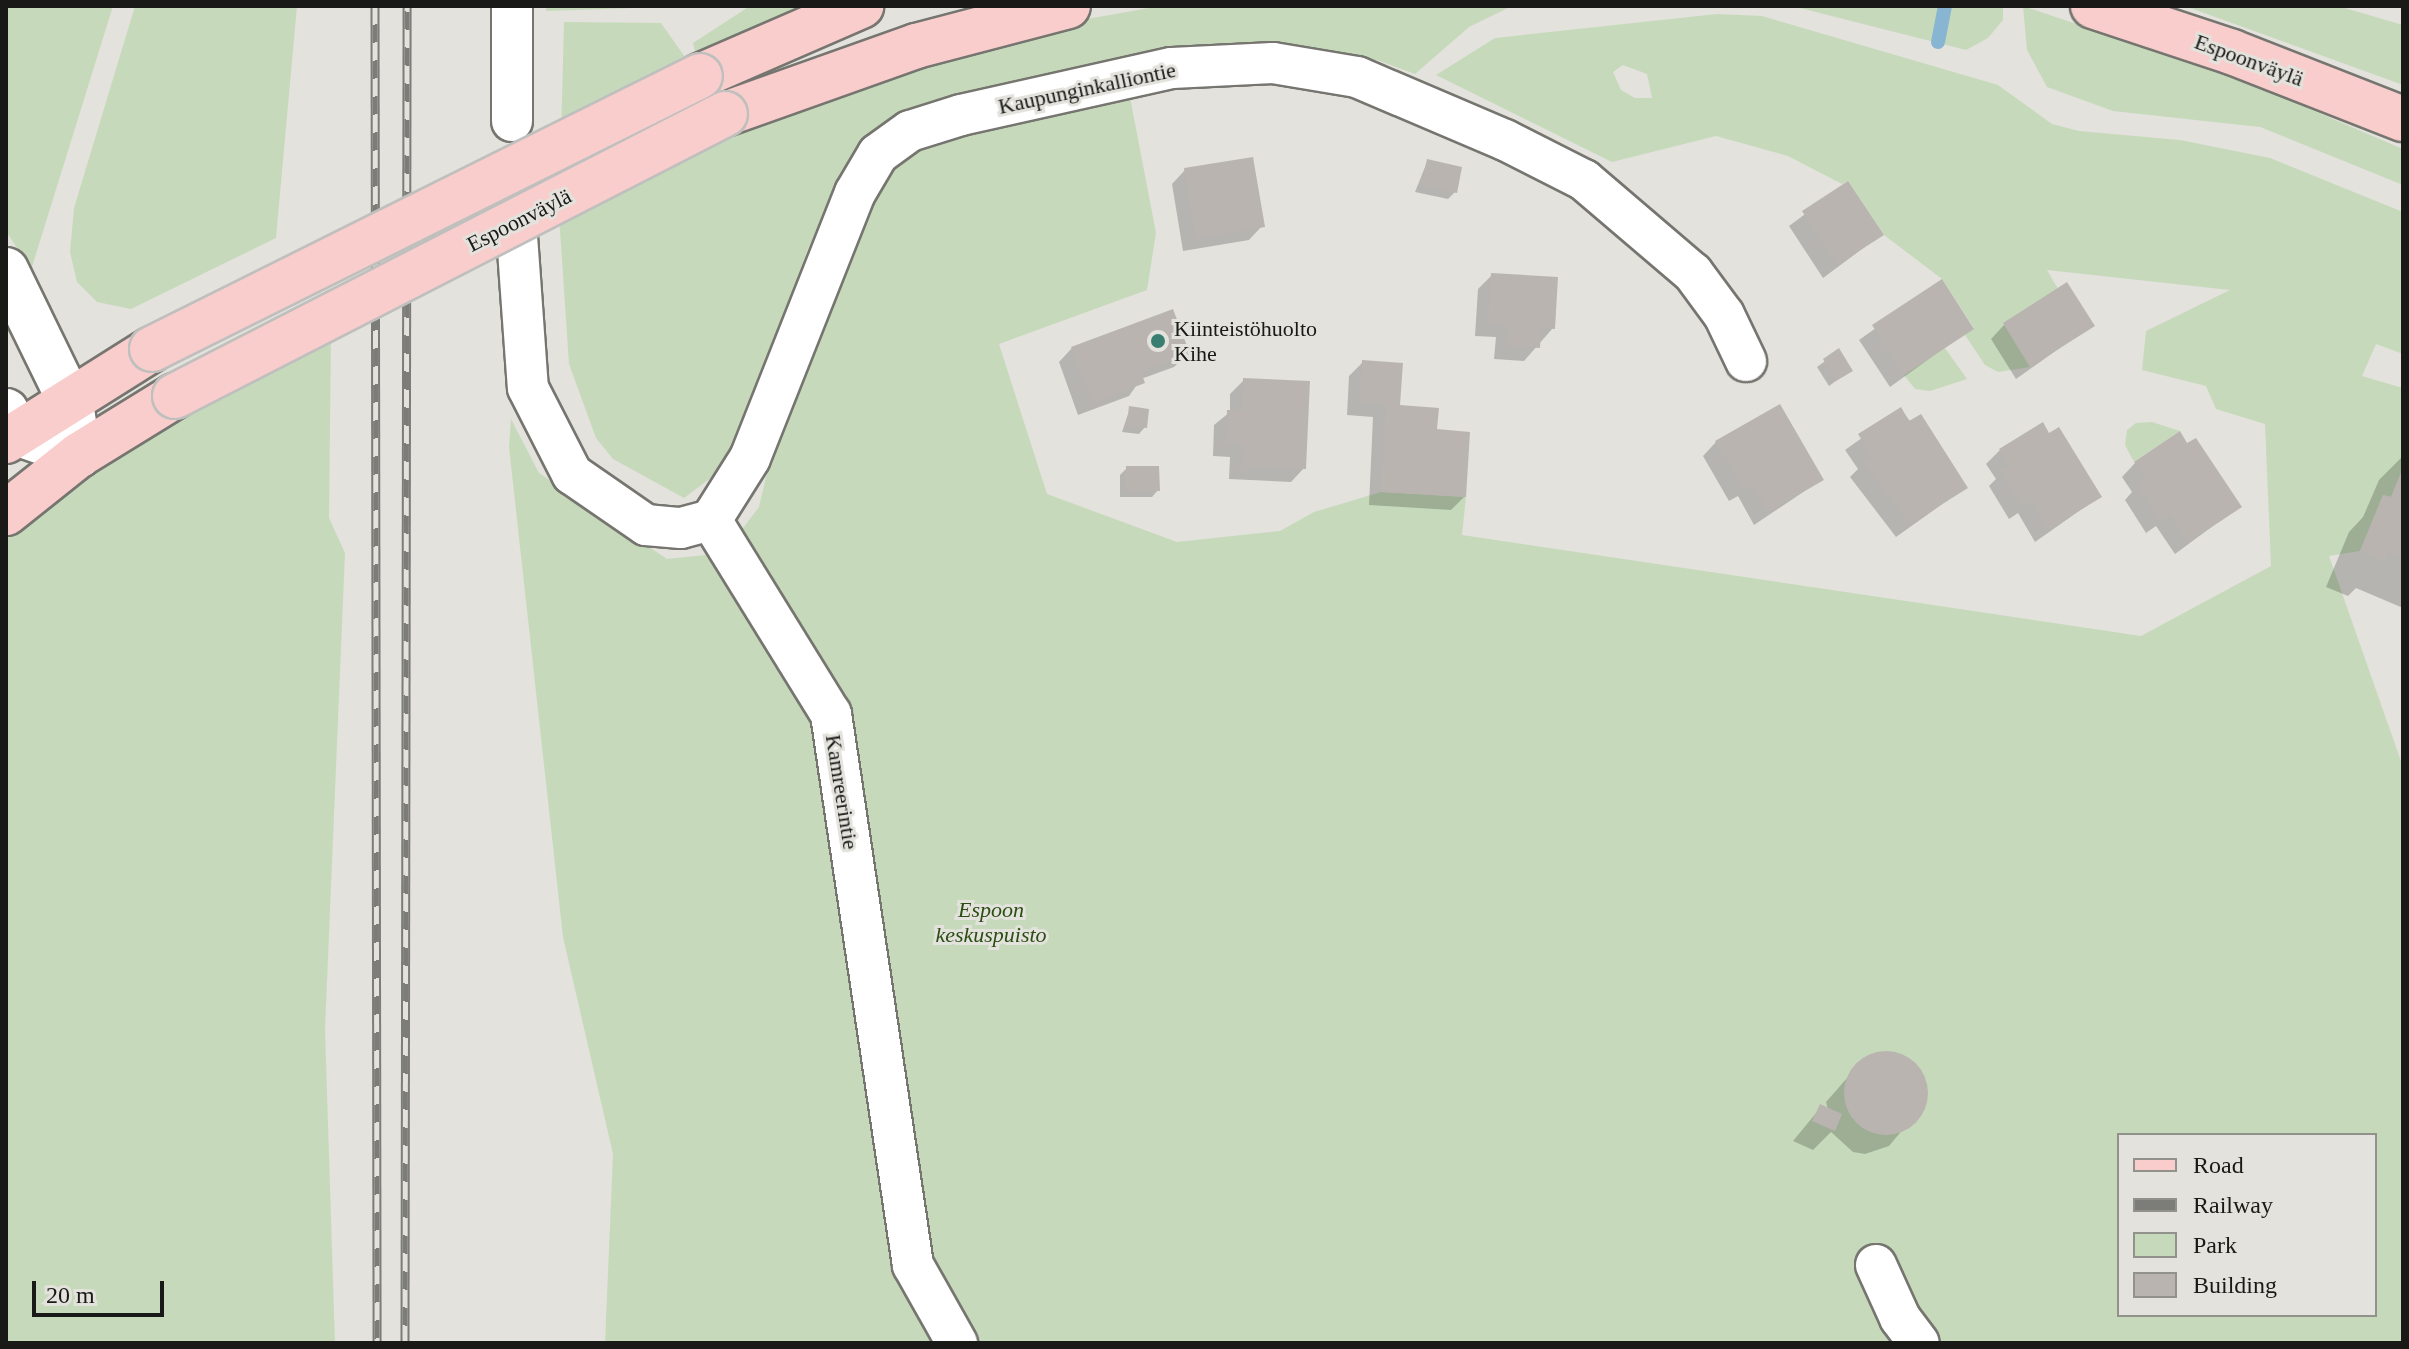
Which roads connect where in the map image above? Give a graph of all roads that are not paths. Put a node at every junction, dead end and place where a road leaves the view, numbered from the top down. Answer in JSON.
{"nodes":[{"id":1,"x":512,"y":6,"type":"edge"},
{"id":2,"x":861,"y":6,"type":"edge"},
{"id":3,"x":1068,"y":6,"type":"edge"},
{"id":4,"x":2093,"y":6,"type":"edge"},
{"id":5,"x":2403,"y":119,"type":"edge"},
{"id":6,"x":512,"y":121,"type":"dead end"},
{"id":7,"x":517,"y":236,"type":"dead end"},
{"id":8,"x":6,"y":270,"type":"edge"},
{"id":9,"x":1746,"y":361,"type":"dead end"},
{"id":10,"x":71,"y":403,"type":"junction"},
{"id":11,"x":9,"y":428,"type":"edge"},
{"id":12,"x":79,"y":455,"type":"junction"},
{"id":13,"x":6,"y":513,"type":"edge"},
{"id":14,"x":711,"y":520,"type":"junction"},
{"id":15,"x":1876,"y":1265,"type":"dead end"},
{"id":16,"x":957,"y":1343,"type":"edge"},
{"id":17,"x":1919,"y":1343,"type":"edge"}],
"edges":[{"from":1,"to":6,"type":"street"},
{"from":2,"to":10,"type":"main road","bridge":true},
{"from":3,"to":12,"type":"main road","name":"Espoonväylä","bridge":true},
{"from":4,"to":5,"type":"main road","name":"Espoonväylä"},
{"from":7,"to":14,"type":"street"},
{"from":8,"to":10,"type":"main road"},
{"from":9,"to":14,"type":"street","name":"Kaupunginkalliontie"},
{"from":10,"to":11,"type":"main road"},
{"from":10,"to":12,"type":"main road"},
{"from":11,"to":12,"type":"main road"},
{"from":12,"to":13,"type":"main road","name":"Espoonväylä"},
{"from":14,"to":16,"type":"street","name":"Kamreerintie"},
{"from":15,"to":17,"type":"street"}]}
